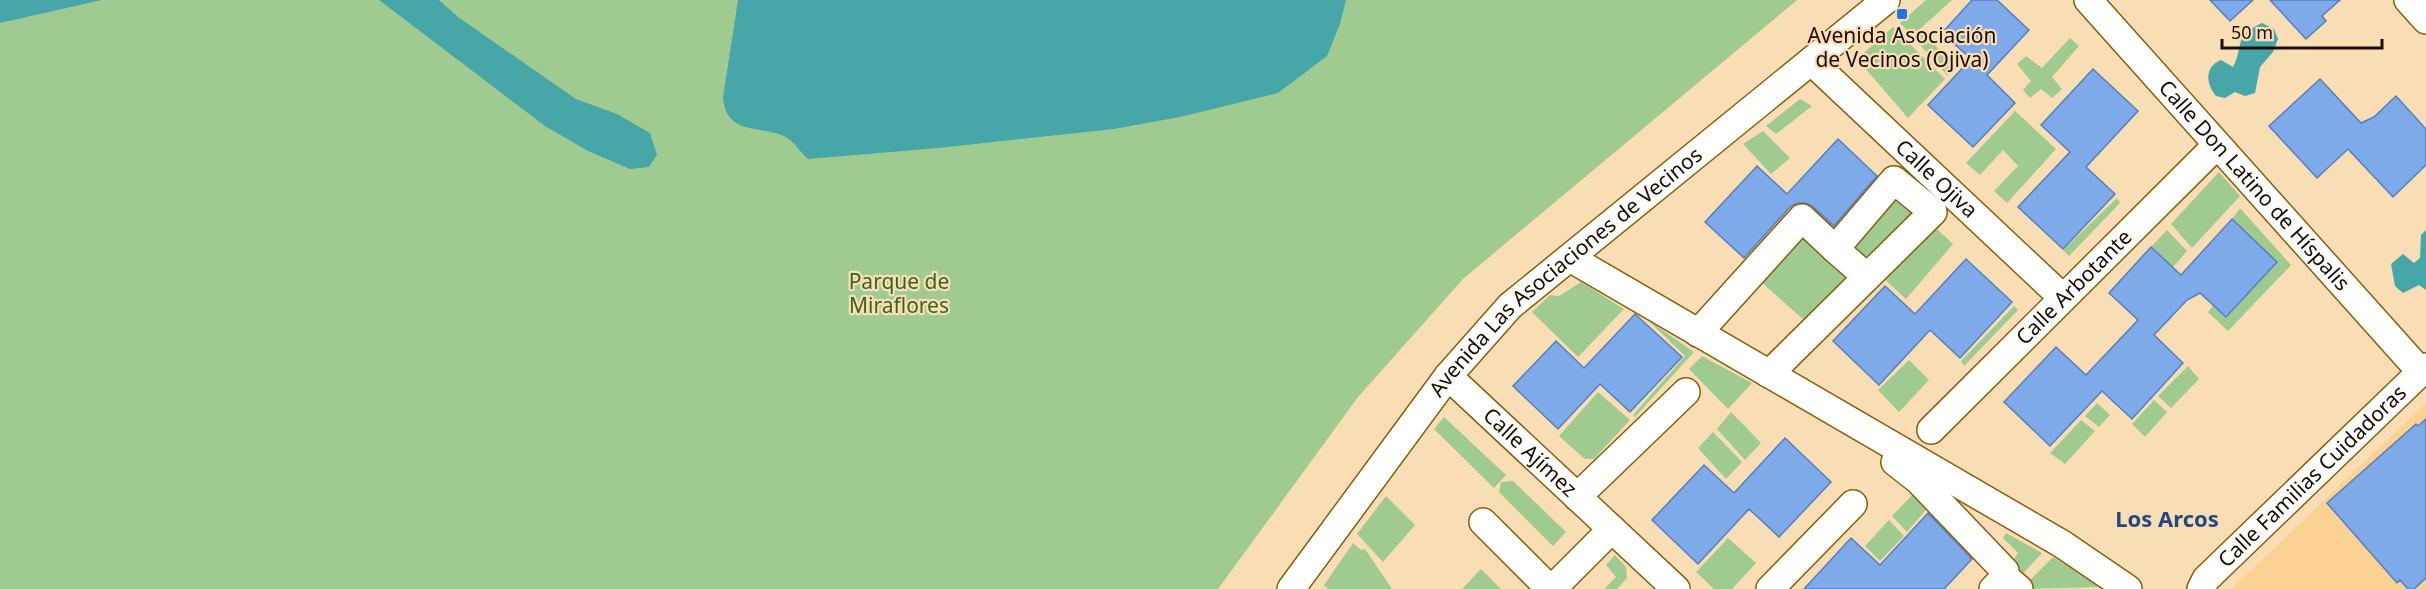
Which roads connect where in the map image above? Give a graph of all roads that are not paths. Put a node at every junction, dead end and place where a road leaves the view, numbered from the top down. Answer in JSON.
{"nodes":[{"id":1,"x":1886,"y":0,"type":"edge"},
{"id":2,"x":2088,"y":0,"type":"edge"},
{"id":3,"x":2408,"y":0,"type":"edge"},
{"id":4,"x":2426,"y":20,"type":"edge"},
{"id":5,"x":1811,"y":61,"type":"junction"},
{"id":6,"x":2217,"y":144,"type":"junction"},
{"id":7,"x":1835,"y":249,"type":"junction"},
{"id":8,"x":1570,"y":258,"type":"junction"},
{"id":9,"x":1866,"y":277,"type":"junction"},
{"id":10,"x":2063,"y":298,"type":"junction"},
{"id":11,"x":1698,"y":333,"type":"junction"},
{"id":12,"x":2423,"y":369,"type":"edge"},
{"id":13,"x":1769,"y":374,"type":"junction"},
{"id":14,"x":1448,"y":376,"type":"junction"},
{"id":15,"x":1686,"y":392,"type":"dead end"},
{"id":16,"x":1931,"y":430,"type":"dead end"},
{"id":17,"x":1876,"y":436,"type":"junction"},
{"id":18,"x":1578,"y":497,"type":"junction"},
{"id":19,"x":1852,"y":504,"type":"dead end"},
{"id":20,"x":1484,"y":522,"type":"dead end"},
{"id":21,"x":1612,"y":529,"type":"junction"},
{"id":22,"x":2006,"y":581,"type":"edge"},
{"id":23,"x":2117,"y":586,"type":"edge"},
{"id":24,"x":1291,"y":589,"type":"edge"},
{"id":25,"x":1551,"y":589,"type":"edge"},
{"id":26,"x":1676,"y":589,"type":"edge"},
{"id":27,"x":1770,"y":589,"type":"edge"},
{"id":28,"x":2200,"y":589,"type":"edge"}],
"edges":[{"from":1,"to":5,"type":"street","name":"Avenida Las Asociaciones de Vecinos"},
{"from":2,"to":6,"type":"street","name":"Calle Don Latino de Híspalis"},
{"from":3,"to":4,"type":"street"},
{"from":5,"to":8,"type":"street","name":"Avenida Las Asociaciones de Vecinos"},
{"from":5,"to":10,"type":"street","name":"Calle Ojiva"},
{"from":6,"to":10,"type":"street","name":"Calle Arbotante"},
{"from":6,"to":12,"type":"street","name":"Calle Don Latino de Híspalis"},
{"from":7,"to":9,"type":"street"},
{"from":7,"to":9,"type":"street"},
{"from":7,"to":11,"type":"street"},
{"from":8,"to":11,"type":"street"},
{"from":8,"to":14,"type":"street","name":"Avenida Las Asociaciones de Vecinos"},
{"from":9,"to":13,"type":"street"},
{"from":10,"to":16,"type":"street","name":"Calle Arbotante"},
{"from":11,"to":13,"type":"street"},
{"from":12,"to":28,"type":"street","name":"Calle Familias Cuidadoras"},
{"from":13,"to":17,"type":"street"},
{"from":14,"to":18,"type":"street","name":"Calle Ajímez"},
{"from":14,"to":24,"type":"street","name":"Avenida Las Asociaciones de Vecinos"},
{"from":15,"to":18,"type":"street"},
{"from":17,"to":22,"type":"street"},
{"from":17,"to":23,"type":"street"},
{"from":18,"to":21,"type":"street","name":"Calle Ajímez"},
{"from":19,"to":27,"type":"street"},
{"from":20,"to":25,"type":"street"},
{"from":21,"to":25,"type":"street"},
{"from":21,"to":26,"type":"street","name":"Calle Ajímez"}]}
